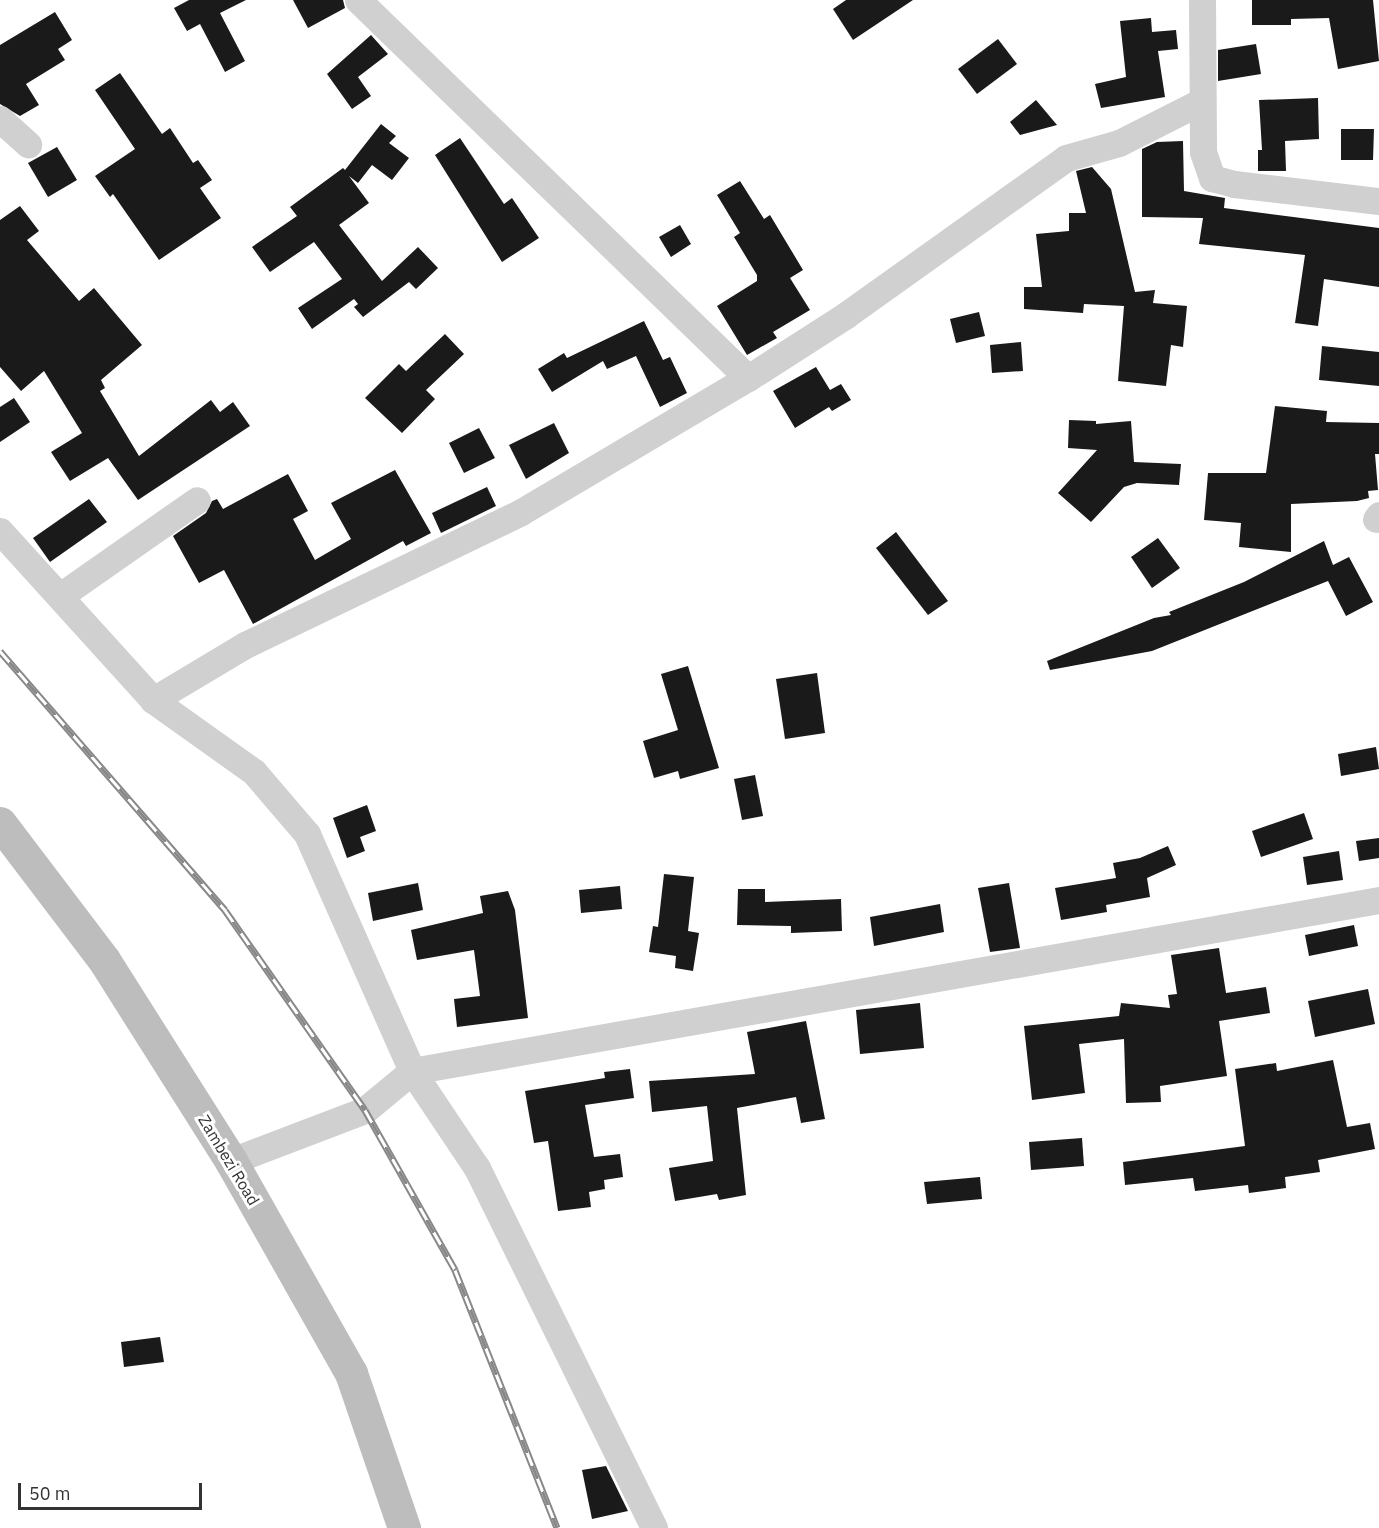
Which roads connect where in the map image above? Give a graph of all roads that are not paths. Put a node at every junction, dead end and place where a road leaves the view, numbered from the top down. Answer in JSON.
{"nodes":[{"id":1,"x":358,"y":0,"type":"edge"},
{"id":2,"x":1202,"y":0,"type":"edge"},
{"id":3,"x":1202,"y":101,"type":"junction"},
{"id":4,"x":0,"y":119,"type":"edge"},
{"id":5,"x":28,"y":144,"type":"dead end"},
{"id":6,"x":1379,"y":201,"type":"edge"},
{"id":7,"x":748,"y":378,"type":"junction"},
{"id":8,"x":197,"y":500,"type":"dead end"},
{"id":9,"x":0,"y":531,"type":"edge"},
{"id":10,"x":60,"y":596,"type":"junction"},
{"id":11,"x":153,"y":699,"type":"junction"},
{"id":12,"x":0,"y":823,"type":"edge"},
{"id":13,"x":1379,"y":900,"type":"edge"},
{"id":14,"x":412,"y":1071,"type":"junction"},
{"id":15,"x":231,"y":1161,"type":"junction"},
{"id":16,"x":404,"y":1528,"type":"edge"},
{"id":17,"x":654,"y":1528,"type":"edge"}],
"edges":[{"from":1,"to":7,"type":"street"},
{"from":2,"to":3,"type":"street"},
{"from":3,"to":6,"type":"street"},
{"from":3,"to":7,"type":"street"},
{"from":4,"to":5,"type":"street"},
{"from":7,"to":11,"type":"street"},
{"from":8,"to":10,"type":"street"},
{"from":9,"to":10,"type":"street"},
{"from":10,"to":11,"type":"street"},
{"from":11,"to":14,"type":"street"},
{"from":12,"to":15,"type":"main road","name":"Zambezi Road"},
{"from":13,"to":14,"type":"street"},
{"from":14,"to":15,"type":"street"},
{"from":14,"to":17,"type":"street"},
{"from":15,"to":16,"type":"main road","name":"Zambezi Road"}]}
